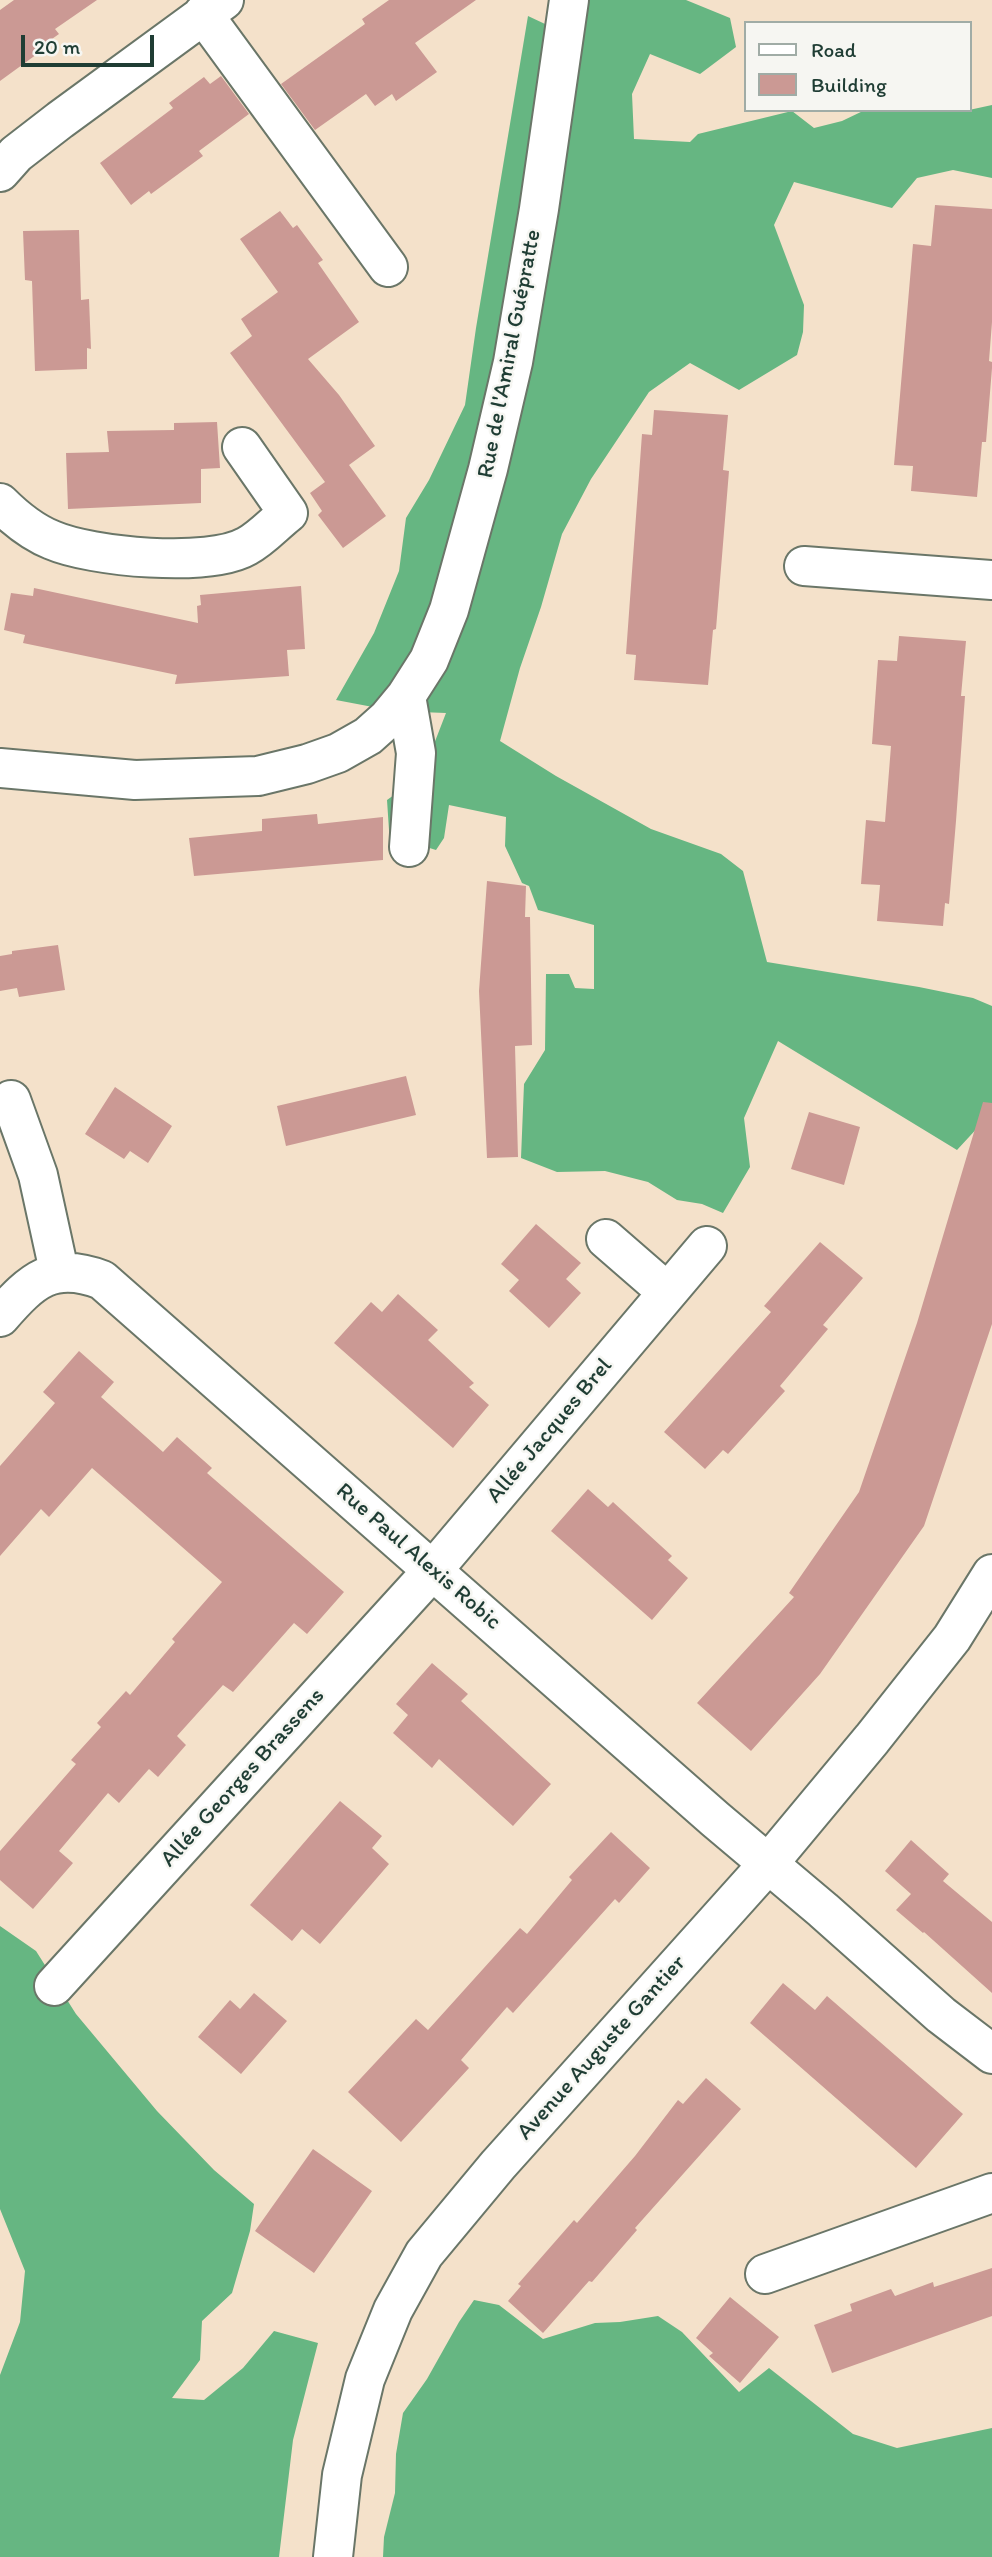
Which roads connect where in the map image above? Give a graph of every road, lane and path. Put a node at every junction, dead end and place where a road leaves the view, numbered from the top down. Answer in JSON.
{"nodes":[{"id":1,"x":569,"y":0,"type":"edge"},
{"id":2,"x":214,"y":7,"type":"edge"},
{"id":3,"x":0,"y":172,"type":"edge"},
{"id":4,"x":388,"y":267,"type":"dead end"},
{"id":5,"x":242,"y":447,"type":"dead end"},
{"id":6,"x":3,"y":514,"type":"edge"},
{"id":7,"x":804,"y":566,"type":"dead end"},
{"id":8,"x":992,"y":580,"type":"edge"},
{"id":9,"x":406,"y":696,"type":"junction"},
{"id":10,"x":0,"y":768,"type":"edge"},
{"id":11,"x":410,"y":847,"type":"dead end"},
{"id":12,"x":11,"y":1100,"type":"dead end"},
{"id":13,"x":606,"y":1239,"type":"dead end"},
{"id":14,"x":707,"y":1246,"type":"dead end"},
{"id":15,"x":59,"y":1271,"type":"junction"},
{"id":16,"x":667,"y":1292,"type":"junction"},
{"id":17,"x":0,"y":1317,"type":"edge"},
{"id":18,"x":433,"y":1570,"type":"junction"},
{"id":19,"x":988,"y":1590,"type":"edge"},
{"id":20,"x":768,"y":1864,"type":"junction"},
{"id":21,"x":54,"y":1986,"type":"dead end"},
{"id":22,"x":992,"y":2054,"type":"edge"},
{"id":23,"x":992,"y":2193,"type":"edge"},
{"id":24,"x":765,"y":2274,"type":"dead end"},
{"id":25,"x":333,"y":2557,"type":"edge"}],
"edges":[{"from":1,"to":9,"type":"street","name":"Rue de l'Amiral Guépratte"},
{"from":2,"to":3,"type":"street"},
{"from":2,"to":4,"type":"street"},
{"from":5,"to":6,"type":"street"},
{"from":7,"to":8,"type":"street"},
{"from":9,"to":10,"type":"street","name":"Rue de l'Amiral Guépratte"},
{"from":9,"to":11,"type":"street"},
{"from":12,"to":15,"type":"street"},
{"from":13,"to":16,"type":"street"},
{"from":14,"to":16,"type":"street","name":"Allée Jacques Brel"},
{"from":15,"to":17,"type":"street"},
{"from":15,"to":18,"type":"street","name":"Rue Paul Alexis Robic"},
{"from":16,"to":18,"type":"street","name":"Allée Jacques Brel"},
{"from":18,"to":20,"type":"street","name":"Rue Paul Alexis Robic"},
{"from":18,"to":21,"type":"street","name":"Allée Georges Brassens"},
{"from":19,"to":20,"type":"street","name":"Avenue Auguste Gantier"},
{"from":20,"to":22,"type":"street","name":"Rue Paul Alexis Robic"},
{"from":20,"to":25,"type":"street","name":"Avenue Auguste Gantier"},
{"from":23,"to":24,"type":"street"}]}
